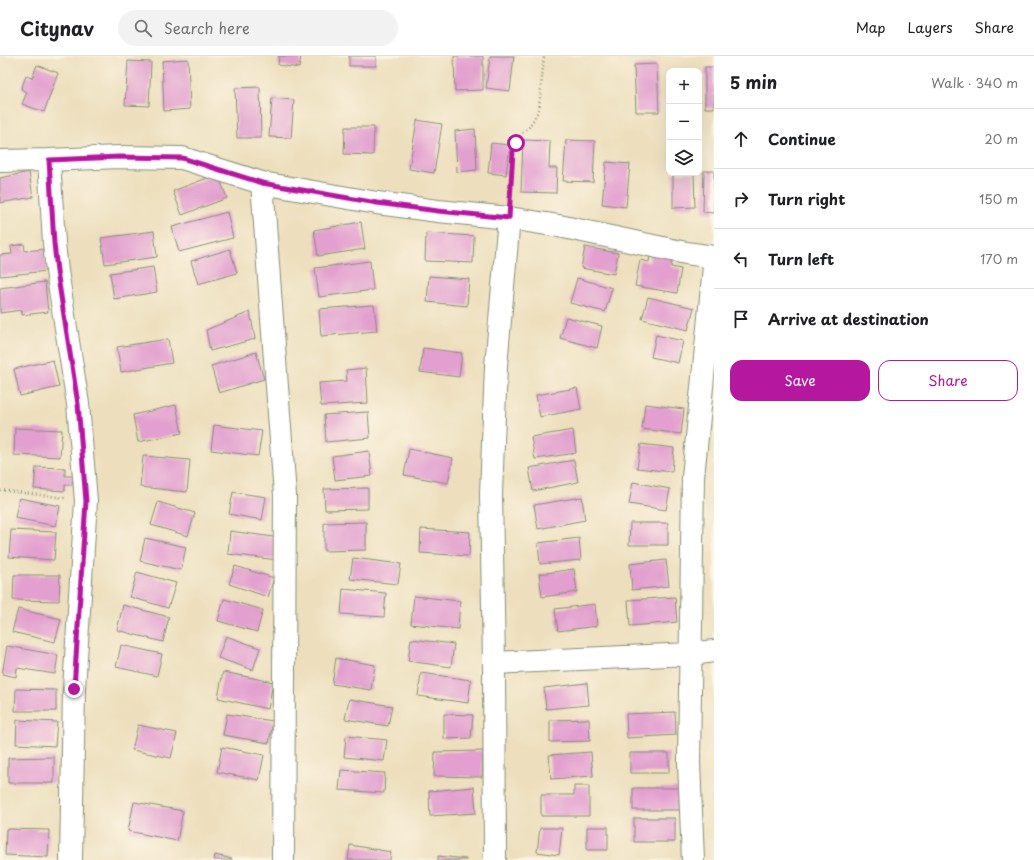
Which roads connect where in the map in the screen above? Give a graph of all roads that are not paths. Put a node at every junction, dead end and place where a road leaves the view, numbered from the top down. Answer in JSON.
{"nodes":[{"id":1,"x":49,"y":160,"type":"junction"},
{"id":2,"x":0,"y":161,"type":"edge"},
{"id":3,"x":262,"y":183,"type":"junction"},
{"id":4,"x":509,"y":218,"type":"junction"},
{"id":5,"x":714,"y":257,"type":"edge"},
{"id":6,"x":714,"y":267,"type":"edge"},
{"id":7,"x":714,"y":651,"type":"edge"},
{"id":8,"x":691,"y":654,"type":"junction"},
{"id":9,"x":494,"y":663,"type":"junction"},
{"id":10,"x":71,"y":860,"type":"edge"},
{"id":11,"x":283,"y":860,"type":"edge"},
{"id":12,"x":495,"y":860,"type":"edge"},
{"id":13,"x":693,"y":860,"type":"edge"}],
"edges":[{"from":1,"to":2,"type":"street"},
{"from":1,"to":3,"type":"street"},
{"from":1,"to":10,"type":"street"},
{"from":3,"to":4,"type":"street"},
{"from":3,"to":11,"type":"street"},
{"from":4,"to":5,"type":"street"},
{"from":4,"to":9,"type":"street"},
{"from":6,"to":8,"type":"street"},
{"from":7,"to":8,"type":"street"},
{"from":8,"to":9,"type":"street"},
{"from":8,"to":13,"type":"street"},
{"from":9,"to":12,"type":"street"}]}
